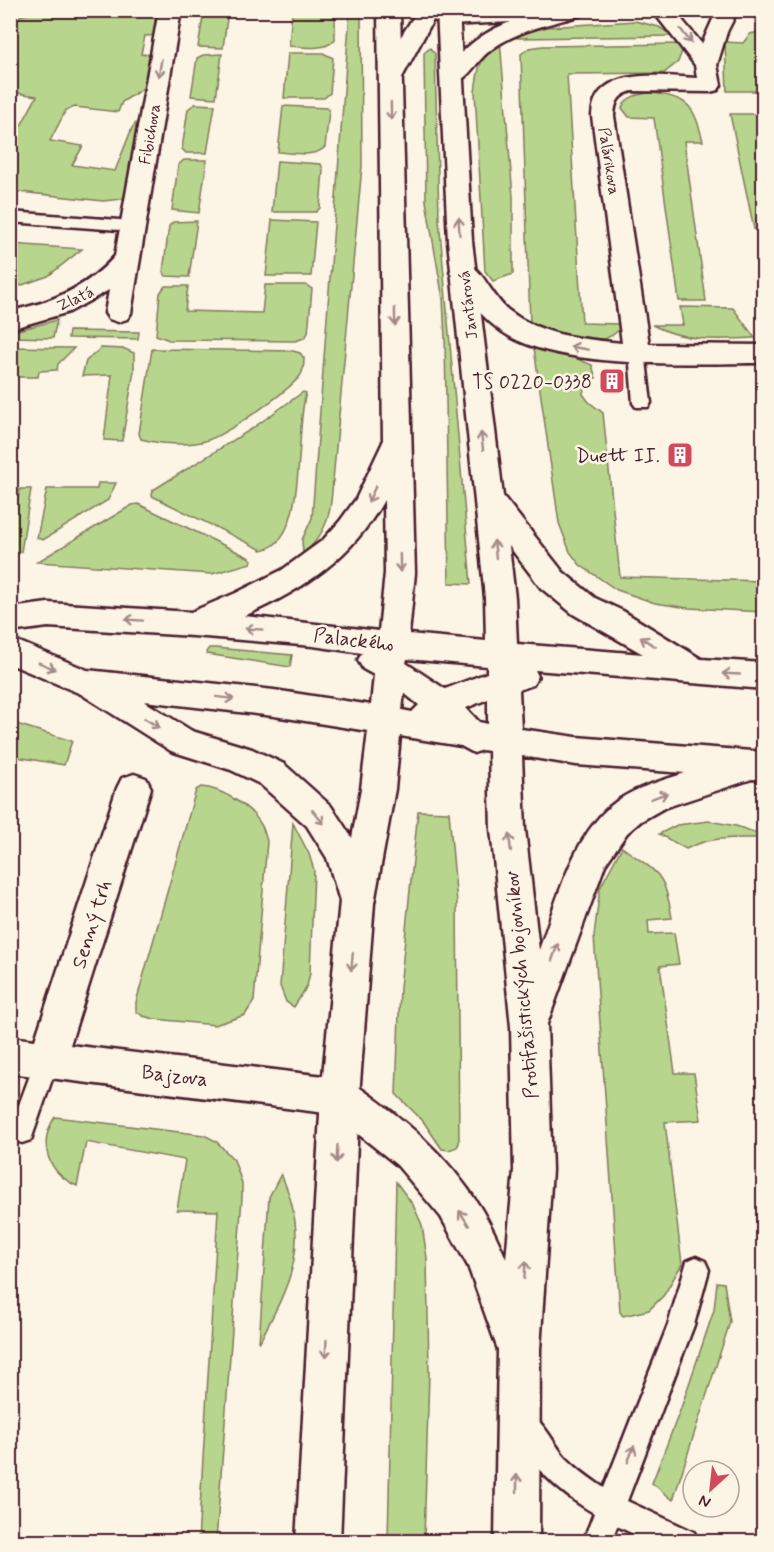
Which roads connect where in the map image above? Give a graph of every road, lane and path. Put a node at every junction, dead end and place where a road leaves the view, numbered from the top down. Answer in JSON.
{"nodes":[{"id":1,"x":170,"y":10,"type":"edge"},
{"id":2,"x":389,"y":10,"type":"edge"},
{"id":3,"x":555,"y":10,"type":"edge"},
{"id":4,"x":573,"y":10,"type":"edge"},
{"id":5,"x":662,"y":10,"type":"edge"},
{"id":6,"x":728,"y":10,"type":"edge"},
{"id":7,"x":437,"y":12,"type":"edge"},
{"id":8,"x":706,"y":65,"type":"junction"},
{"id":9,"x":452,"y":77,"type":"junction"},
{"id":10,"x":391,"y":78,"type":"junction"},
{"id":11,"x":10,"y":216,"type":"edge"},
{"id":12,"x":133,"y":226,"type":"junction"},
{"id":13,"x":128,"y":257,"type":"junction"},
{"id":14,"x":463,"y":272,"type":"junction"},
{"id":15,"x":118,"y":314,"type":"dead end"},
{"id":16,"x":10,"y":320,"type":"edge"},
{"id":17,"x":637,"y":352,"type":"junction"},
{"id":18,"x":764,"y":354,"type":"edge"},
{"id":19,"x":642,"y":403,"type":"dead end"},
{"id":20,"x":397,"y":441,"type":"junction"},
{"id":21,"x":490,"y":499,"type":"junction"},
{"id":22,"x":10,"y":620,"type":"edge"},
{"id":23,"x":193,"y":624,"type":"junction"},
{"id":24,"x":10,"y":650,"type":"edge"},
{"id":25,"x":402,"y":653,"type":"junction"},
{"id":26,"x":493,"y":662,"type":"junction"},
{"id":27,"x":698,"y":672,"type":"junction"},
{"id":28,"x":764,"y":676,"type":"edge"},
{"id":29,"x":84,"y":682,"type":"junction"},
{"id":30,"x":444,"y":693,"type":"junction"},
{"id":31,"x":396,"y":717,"type":"junction"},
{"id":32,"x":505,"y":731,"type":"junction"},
{"id":33,"x":471,"y":735,"type":"junction"},
{"id":34,"x":759,"y":766,"type":"edge"},
{"id":35,"x":134,"y":788,"type":"dead end"},
{"id":36,"x":507,"y":801,"type":"junction"},
{"id":37,"x":357,"y":903,"type":"junction"},
{"id":38,"x":529,"y":1027,"type":"junction"},
{"id":39,"x":10,"y":1055,"type":"edge"},
{"id":40,"x":47,"y":1059,"type":"junction"},
{"id":41,"x":340,"y":1096,"type":"junction"},
{"id":42,"x":22,"y":1131,"type":"dead end"},
{"id":43,"x":696,"y":1270,"type":"dead end"},
{"id":44,"x":519,"y":1349,"type":"junction"},
{"id":45,"x":518,"y":1412,"type":"junction"},
{"id":46,"x":610,"y":1509,"type":"junction"},
{"id":47,"x":318,"y":1542,"type":"edge"},
{"id":48,"x":517,"y":1542,"type":"edge"},
{"id":49,"x":597,"y":1542,"type":"edge"},
{"id":50,"x":684,"y":1542,"type":"edge"}],
"edges":[{"from":1,"to":12,"type":"street","name":"Fibichova","one_way":true},
{"from":2,"to":10,"type":"street"},
{"from":3,"to":7,"type":"street"},
{"from":4,"to":9,"type":"street"},
{"from":5,"to":8,"type":"street","one_way":true},
{"from":6,"to":8,"type":"street","name":"Palárikova"},
{"from":7,"to":9,"type":"street","name":"Jantárová"},
{"from":7,"to":10,"type":"street"},
{"from":8,"to":17,"type":"street","name":"Palárikova"},
{"from":14,"to":9,"type":"street","name":"Jantárová","one_way":true},
{"from":10,"to":20,"type":"street","one_way":true},
{"from":11,"to":12,"type":"lane"},
{"from":12,"to":13,"type":"street","name":"Fibichova"},
{"from":13,"to":15,"type":"street","name":"Fibichova"},
{"from":13,"to":16,"type":"street","name":"Zlatá"},
{"from":17,"to":14,"type":"street","one_way":true},
{"from":21,"to":14,"type":"street","name":"Jantárová","one_way":true},
{"from":17,"to":18,"type":"street"},
{"from":17,"to":19,"type":"lane"},
{"from":20,"to":23,"type":"street","one_way":true},
{"from":20,"to":25,"type":"street","one_way":true},
{"from":26,"to":21,"type":"street","name":"Jantárová","one_way":true},
{"from":27,"to":21,"type":"street","one_way":true},
{"from":23,"to":22,"type":"street","name":"Palackého","one_way":true},
{"from":25,"to":23,"type":"street","name":"Palackého","one_way":true},
{"from":24,"to":29,"type":"street","one_way":true},
{"from":25,"to":26,"type":"street","name":"Palackého"},
{"from":25,"to":30,"type":"street","name":"Palackého"},
{"from":25,"to":31,"type":"street"},
{"from":26,"to":27,"type":"street"},
{"from":26,"to":30,"type":"street"},
{"from":26,"to":32,"type":"street","name":"Jantárová"},
{"from":28,"to":27,"type":"street","one_way":true},
{"from":29,"to":31,"type":"street","one_way":true},
{"from":29,"to":37,"type":"street","one_way":true},
{"from":30,"to":31,"type":"street"},
{"from":30,"to":32,"type":"street"},
{"from":30,"to":33,"type":"street"},
{"from":31,"to":33,"type":"street"},
{"from":31,"to":37,"type":"street"},
{"from":32,"to":33,"type":"street"},
{"from":32,"to":34,"type":"street"},
{"from":32,"to":36,"type":"street","name":"Jantárová"},
{"from":33,"to":36,"type":"street"},
{"from":38,"to":34,"type":"street","one_way":true},
{"from":35,"to":40,"type":"street","name":"Senný trh"},
{"from":38,"to":36,"type":"street","name":"Protifašistických bojovníkov","one_way":true},
{"from":37,"to":41,"type":"street","one_way":true},
{"from":44,"to":38,"type":"street","name":"Protifašistických bojovníkov","one_way":true},
{"from":39,"to":40,"type":"street","name":"Bajzova"},
{"from":40,"to":41,"type":"street","name":"Bajzova"},
{"from":40,"to":42,"type":"lane"},
{"from":44,"to":41,"type":"street","name":"Protifašistických bojovníkov","one_way":true},
{"from":41,"to":47,"type":"street","one_way":true},
{"from":46,"to":43,"type":"lane","one_way":true},
{"from":44,"to":45,"type":"street","name":"Protifašistických bojovníkov"},
{"from":45,"to":46,"type":"lane"},
{"from":48,"to":45,"type":"street","name":"Protifašistických bojovníkov","one_way":true},
{"from":46,"to":49,"type":"lane"},
{"from":46,"to":50,"type":"lane"}]}
